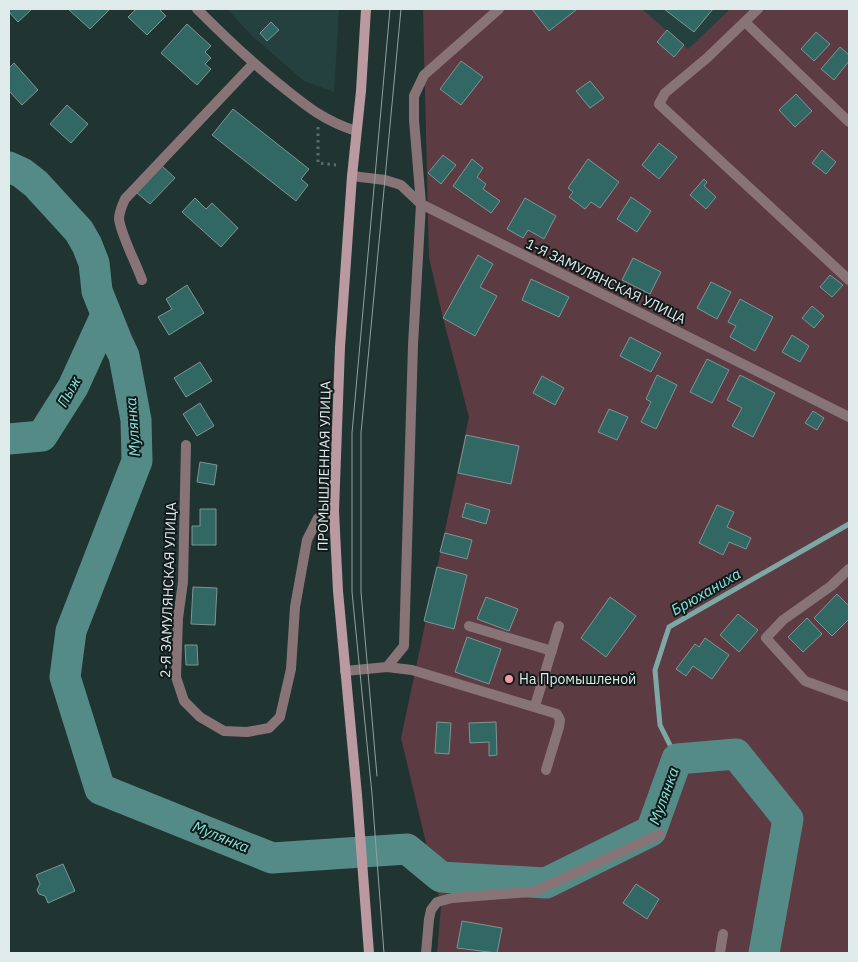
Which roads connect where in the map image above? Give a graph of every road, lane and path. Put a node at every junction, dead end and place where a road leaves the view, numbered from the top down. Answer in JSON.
{"nodes":[{"id":1,"x":197,"y":9,"type":"edge"},
{"id":2,"x":366,"y":9,"type":"edge"},
{"id":3,"x":499,"y":9,"type":"edge"},
{"id":4,"x":758,"y":9,"type":"edge"},
{"id":5,"x":745,"y":22,"type":"junction"},
{"id":6,"x":253,"y":64,"type":"junction"},
{"id":7,"x":317,"y":114,"type":"junction"},
{"id":8,"x":849,"y":122,"type":"edge"},
{"id":9,"x":356,"y":131,"type":"junction"},
{"id":10,"x":336,"y":165,"type":"dead end"},
{"id":11,"x":352,"y":176,"type":"junction"},
{"id":12,"x":421,"y":204,"type":"junction"},
{"id":13,"x":142,"y":280,"type":"dead end"},
{"id":14,"x":849,"y":280,"type":"edge"},
{"id":15,"x":849,"y":417,"type":"edge"},
{"id":16,"x":186,"y":445,"type":"dead end"},
{"id":17,"x":334,"y":511,"type":"junction"},
{"id":18,"x":849,"y":569,"type":"edge"},
{"id":19,"x":469,"y":626,"type":"dead end"},
{"id":20,"x":559,"y":626,"type":"dead end"},
{"id":21,"x":552,"y":651,"type":"junction"},
{"id":22,"x":387,"y":667,"type":"junction"},
{"id":23,"x":344,"y":671,"type":"junction"},
{"id":24,"x":849,"y":697,"type":"edge"},
{"id":25,"x":535,"y":706,"type":"junction"},
{"id":26,"x":546,"y":770,"type":"dead end"},
{"id":27,"x":660,"y":834,"type":"dead end"},
{"id":28,"x":723,"y":934,"type":"dead end"},
{"id":29,"x":369,"y":953,"type":"edge"},
{"id":30,"x":426,"y":953,"type":"edge"},
{"id":31,"x":720,"y":953,"type":"edge"}],
"edges":[{"from":1,"to":6,"type":"street"},
{"from":2,"to":9,"type":"main road","name":"ПРОМЫШЛЕННАЯ УЛИЦА"},
{"from":3,"to":12,"type":"street"},
{"from":4,"to":5,"type":"street"},
{"from":5,"to":8,"type":"street"},
{"from":5,"to":14,"type":"street"},
{"from":6,"to":7,"type":"street"},
{"from":6,"to":13,"type":"street"},
{"from":7,"to":9,"type":"street"},
{"from":7,"to":10,"type":"path"},
{"from":9,"to":11,"type":"main road","name":"ПРОМЫШЛЕННАЯ УЛИЦА"},
{"from":11,"to":12,"type":"street","name":"1-Я ЗАМУЛЯНСКАЯ УЛИЦА"},
{"from":11,"to":17,"type":"main road","name":"ПРОМЫШЛЕННАЯ УЛИЦА"},
{"from":12,"to":15,"type":"street","name":"1-Я ЗАМУЛЯНСКАЯ УЛИЦА"},
{"from":12,"to":22,"type":"street"},
{"from":16,"to":17,"type":"street","name":"2-Я ЗАМУЛЯНСКАЯ УЛИЦА"},
{"from":17,"to":23,"type":"main road","name":"ПРОМЫШЛЕННАЯ УЛИЦА"},
{"from":18,"to":24,"type":"street"},
{"from":19,"to":21,"type":"street"},
{"from":20,"to":21,"type":"street"},
{"from":21,"to":25,"type":"street"},
{"from":22,"to":23,"type":"street"},
{"from":22,"to":25,"type":"street"},
{"from":23,"to":29,"type":"main road","name":"ПРОМЫШЛЕННАЯ УЛИЦА"},
{"from":25,"to":26,"type":"street"},
{"from":27,"to":30,"type":"street"},
{"from":28,"to":31,"type":"street"}]}
